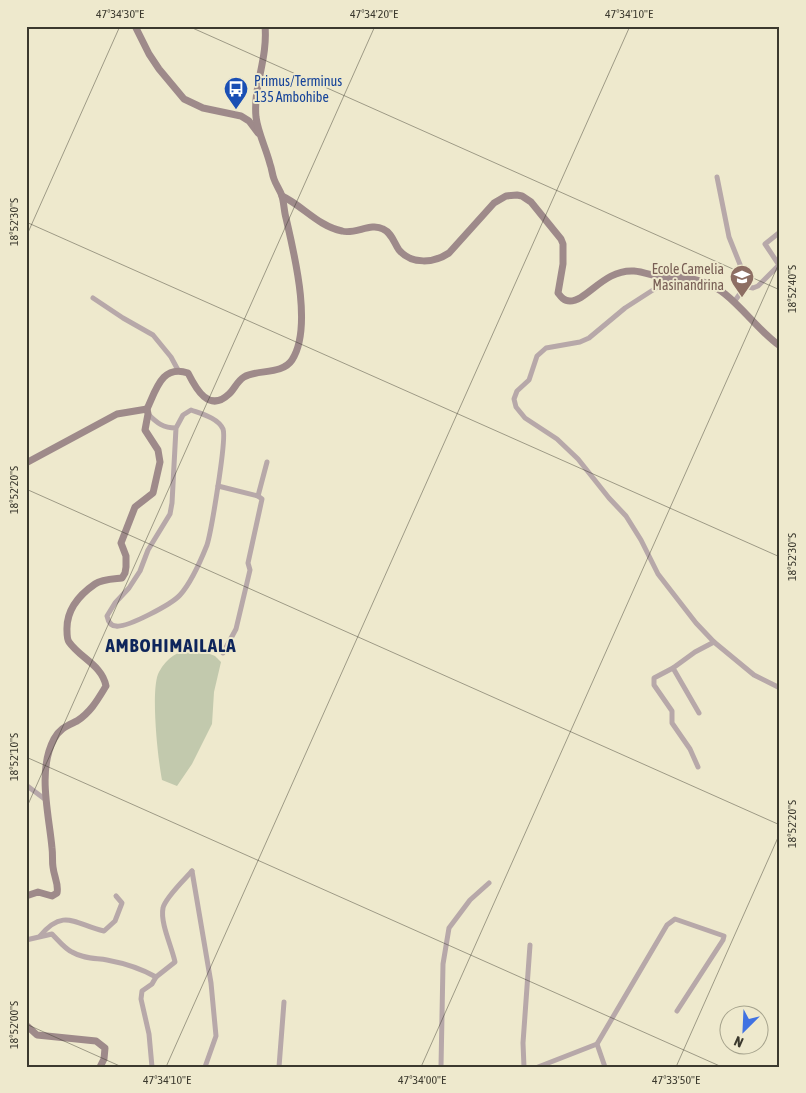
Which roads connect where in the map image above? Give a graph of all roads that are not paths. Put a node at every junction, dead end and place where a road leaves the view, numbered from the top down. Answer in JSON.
{"nodes":[{"id":1,"x":135,"y":26,"type":"edge"},
{"id":2,"x":265,"y":26,"type":"edge"},
{"id":3,"x":261,"y":137,"type":"junction"},
{"id":4,"x":717,"y":177,"type":"dead end"},
{"id":5,"x":282,"y":196,"type":"junction"},
{"id":6,"x":780,"y":232,"type":"edge"},
{"id":7,"x":779,"y":265,"type":"edge"},
{"id":8,"x":670,"y":279,"type":"junction"},
{"id":9,"x":749,"y":287,"type":"junction"},
{"id":10,"x":93,"y":298,"type":"dead end"},
{"id":11,"x":734,"y":302,"type":"junction"},
{"id":12,"x":780,"y":346,"type":"edge"},
{"id":13,"x":178,"y":370,"type":"junction"},
{"id":14,"x":147,"y":411,"type":"junction"},
{"id":15,"x":176,"y":428,"type":"junction"},
{"id":16,"x":267,"y":462,"type":"dead end"},
{"id":17,"x":26,"y":463,"type":"edge"},
{"id":18,"x":218,"y":486,"type":"junction"},
{"id":19,"x":258,"y":496,"type":"junction"},
{"id":20,"x":714,"y":642,"type":"junction"},
{"id":21,"x":223,"y":653,"type":"dead end"},
{"id":22,"x":673,"y":668,"type":"junction"},
{"id":23,"x":780,"y":688,"type":"edge"},
{"id":24,"x":699,"y":713,"type":"dead end"},
{"id":25,"x":698,"y":767,"type":"dead end"},
{"id":26,"x":26,"y":785,"type":"edge"},
{"id":27,"x":46,"y":800,"type":"junction"},
{"id":28,"x":489,"y":883,"type":"dead end"},
{"id":29,"x":26,"y":896,"type":"edge"},
{"id":30,"x":116,"y":896,"type":"dead end"},
{"id":31,"x":39,"y":936,"type":"junction"},
{"id":32,"x":26,"y":940,"type":"edge"},
{"id":33,"x":530,"y":945,"type":"dead end"},
{"id":34,"x":156,"y":977,"type":"junction"},
{"id":35,"x":284,"y":1002,"type":"dead end"},
{"id":36,"x":677,"y":1011,"type":"dead end"},
{"id":37,"x":26,"y":1025,"type":"edge"},
{"id":38,"x":597,"y":1044,"type":"junction"},
{"id":39,"x":100,"y":1067,"type":"edge"},
{"id":40,"x":152,"y":1067,"type":"edge"},
{"id":41,"x":205,"y":1067,"type":"edge"},
{"id":42,"x":279,"y":1067,"type":"edge"},
{"id":43,"x":441,"y":1067,"type":"edge"},
{"id":44,"x":524,"y":1067,"type":"edge"},
{"id":45,"x":538,"y":1067,"type":"edge"},
{"id":46,"x":605,"y":1067,"type":"edge"}],
"edges":[{"from":1,"to":3,"type":"street"},
{"from":2,"to":3,"type":"street"},
{"from":3,"to":5,"type":"street"},
{"from":4,"to":9,"type":"street"},
{"from":5,"to":8,"type":"street"},
{"from":5,"to":13,"type":"street"},
{"from":6,"to":7,"type":"street"},
{"from":7,"to":9,"type":"street"},
{"from":8,"to":11,"type":"street"},
{"from":8,"to":20,"type":"street"},
{"from":9,"to":11,"type":"street"},
{"from":10,"to":13,"type":"street"},
{"from":11,"to":12,"type":"street"},
{"from":13,"to":14,"type":"street"},
{"from":14,"to":15,"type":"street"},
{"from":14,"to":17,"type":"street"},
{"from":14,"to":27,"type":"street"},
{"from":15,"to":18,"type":"street"},
{"from":15,"to":18,"type":"street"},
{"from":16,"to":19,"type":"street"},
{"from":18,"to":19,"type":"street"},
{"from":19,"to":21,"type":"street"},
{"from":20,"to":22,"type":"street"},
{"from":20,"to":23,"type":"street"},
{"from":22,"to":24,"type":"street"},
{"from":22,"to":25,"type":"street"},
{"from":26,"to":27,"type":"street"},
{"from":27,"to":29,"type":"street"},
{"from":28,"to":43,"type":"street"},
{"from":30,"to":31,"type":"street"},
{"from":31,"to":32,"type":"street"},
{"from":31,"to":34,"type":"street"},
{"from":33,"to":44,"type":"street"},
{"from":34,"to":40,"type":"street"},
{"from":34,"to":41,"type":"street"},
{"from":35,"to":42,"type":"street"},
{"from":36,"to":38,"type":"street"},
{"from":37,"to":39,"type":"street"},
{"from":38,"to":45,"type":"street"},
{"from":38,"to":46,"type":"street"}]}
